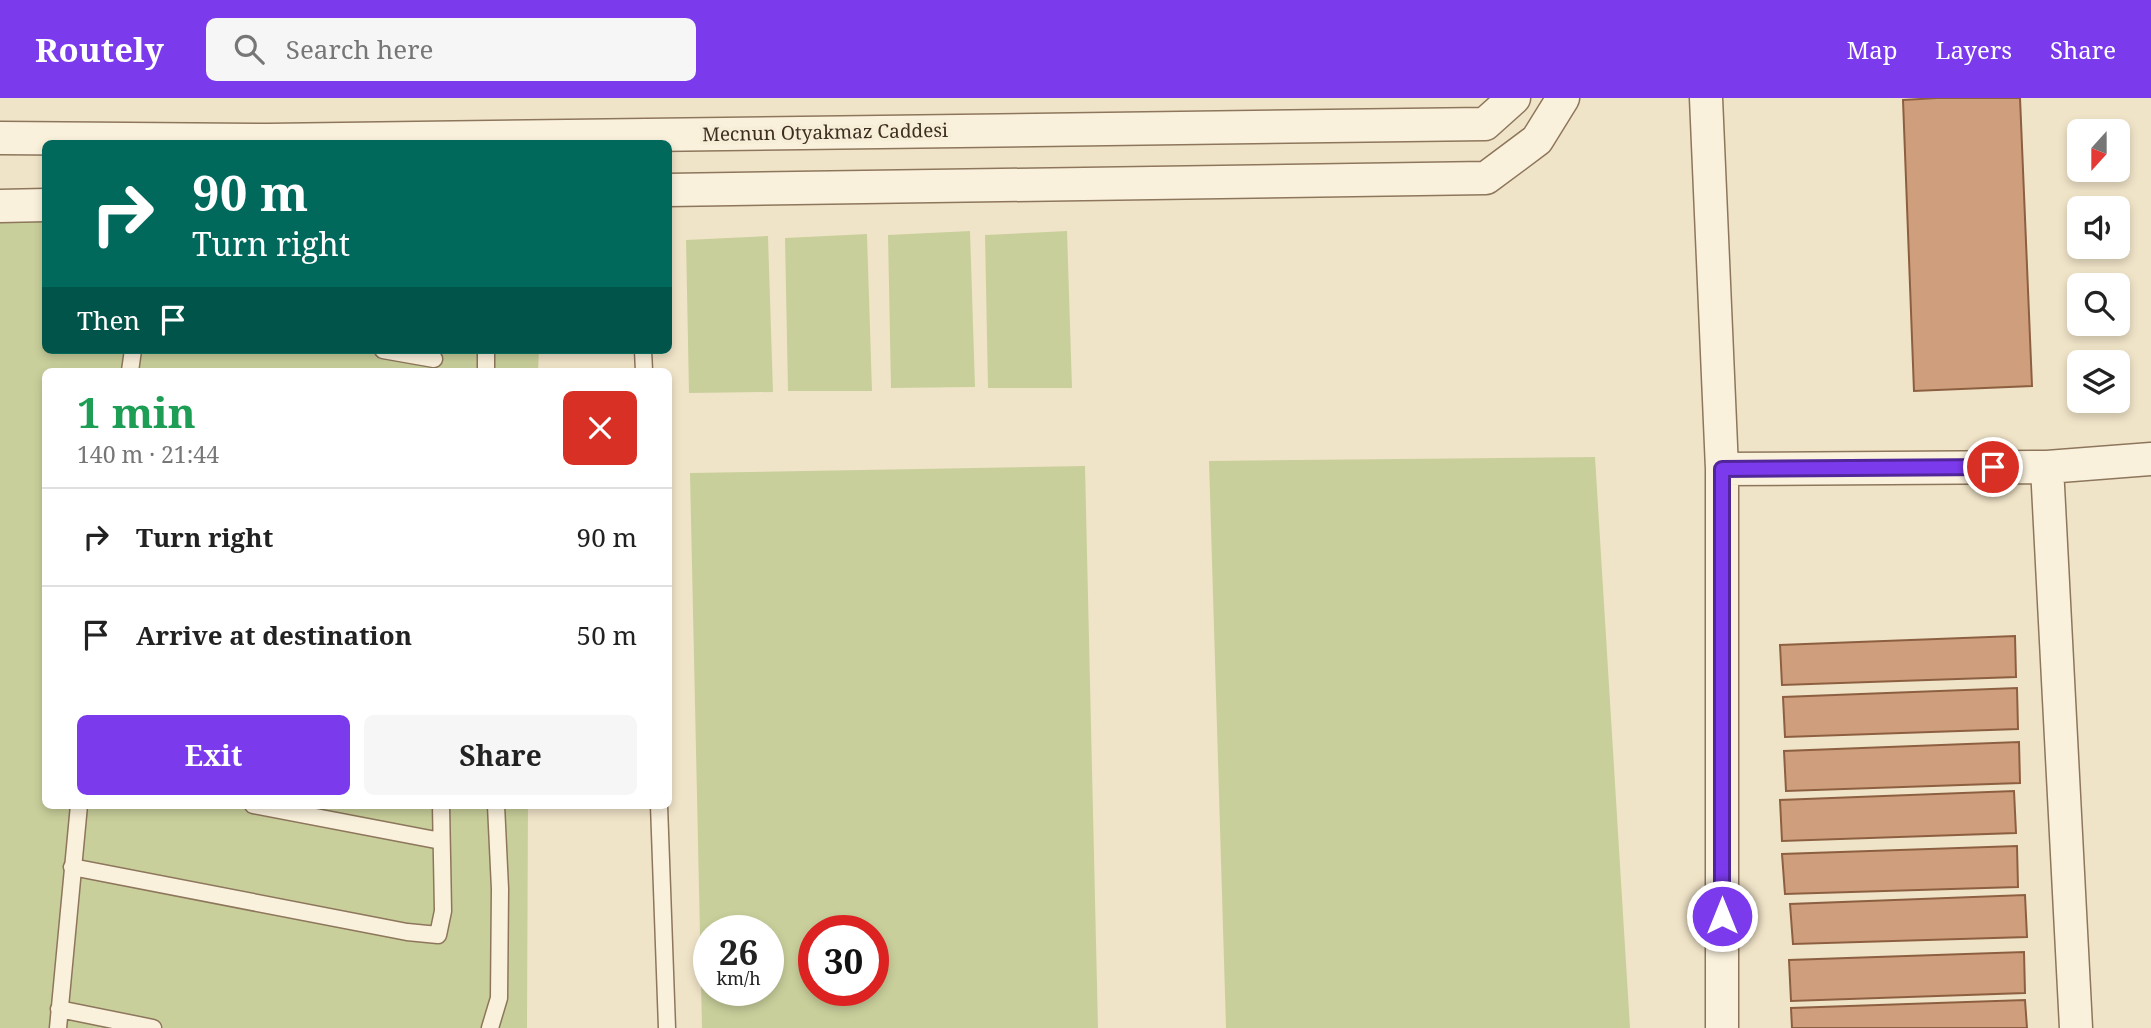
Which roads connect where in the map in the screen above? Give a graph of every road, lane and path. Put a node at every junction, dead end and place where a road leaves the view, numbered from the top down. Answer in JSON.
{"nodes":[{"id":1,"x":1514,"y":98,"type":"edge"},
{"id":2,"x":1563,"y":98,"type":"edge"},
{"id":3,"x":1706,"y":98,"type":"edge"},
{"id":4,"x":0,"y":138,"type":"edge"},
{"id":5,"x":672,"y":190,"type":"edge"},
{"id":6,"x":42,"y":205,"type":"edge"},
{"id":7,"x":0,"y":206,"type":"edge"},
{"id":8,"x":403,"y":354,"type":"edge"},
{"id":9,"x":434,"y":360,"type":"edge"},
{"id":10,"x":2151,"y":459,"type":"edge"},
{"id":11,"x":2047,"y":467,"type":"junction"},
{"id":12,"x":1722,"y":469,"type":"junction"},
{"id":13,"x":79,"y":809,"type":"edge"},
{"id":14,"x":274,"y":809,"type":"edge"},
{"id":15,"x":440,"y":809,"type":"edge"},
{"id":16,"x":496,"y":809,"type":"edge"},
{"id":17,"x":659,"y":809,"type":"edge"},
{"id":18,"x":441,"y":841,"type":"junction"},
{"id":19,"x":72,"y":867,"type":"junction"},
{"id":20,"x":60,"y":1009,"type":"junction"},
{"id":21,"x":58,"y":1028,"type":"edge"},
{"id":22,"x":153,"y":1028,"type":"edge"},
{"id":23,"x":490,"y":1028,"type":"edge"},
{"id":24,"x":667,"y":1028,"type":"edge"},
{"id":25,"x":1722,"y":1028,"type":"edge"},
{"id":26,"x":2076,"y":1028,"type":"edge"}],
"edges":[{"from":1,"to":4,"type":"street","name":"Mecnun Otyakmaz Caddesi"},
{"from":2,"to":5,"type":"street"},
{"from":3,"to":12,"type":"street"},
{"from":6,"to":7,"type":"street"},
{"from":8,"to":9,"type":"lane"},
{"from":10,"to":11,"type":"street"},
{"from":11,"to":12,"type":"street"},
{"from":11,"to":26,"type":"street"},
{"from":12,"to":25,"type":"street"},
{"from":13,"to":19,"type":"lane"},
{"from":14,"to":18,"type":"lane"},
{"from":15,"to":18,"type":"lane"},
{"from":16,"to":23,"type":"lane"},
{"from":17,"to":24,"type":"lane"},
{"from":18,"to":19,"type":"lane"},
{"from":19,"to":20,"type":"lane"},
{"from":20,"to":21,"type":"lane"},
{"from":20,"to":22,"type":"lane"}]}
